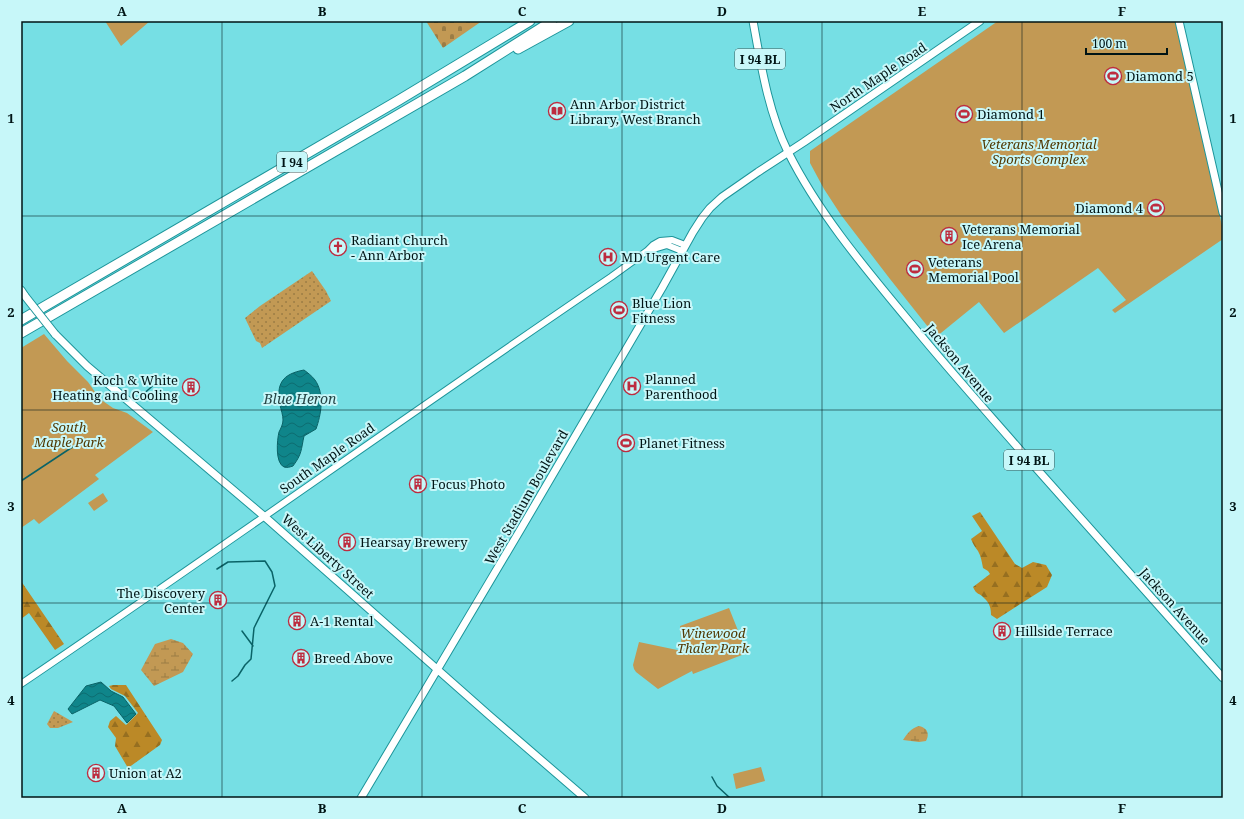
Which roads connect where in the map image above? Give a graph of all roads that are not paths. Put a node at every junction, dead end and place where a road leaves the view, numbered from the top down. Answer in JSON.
{"nodes":[{"id":1,"x":530,"y":21,"type":"edge"},
{"id":2,"x":552,"y":21,"type":"edge"},
{"id":3,"x":569,"y":21,"type":"edge"},
{"id":4,"x":753,"y":21,"type":"edge"},
{"id":5,"x":980,"y":21,"type":"edge"},
{"id":6,"x":1179,"y":21,"type":"edge"},
{"id":7,"x":482,"y":65,"type":"junction"},
{"id":8,"x":788,"y":152,"type":"junction"},
{"id":9,"x":1223,"y":213,"type":"edge"},
{"id":10,"x":684,"y":248,"type":"junction"},
{"id":11,"x":23,"y":293,"type":"edge"},
{"id":12,"x":21,"y":320,"type":"edge"},
{"id":13,"x":21,"y":333,"type":"edge"},
{"id":14,"x":265,"y":516,"type":"junction"},
{"id":15,"x":437,"y":669,"type":"junction"},
{"id":16,"x":1223,"y":678,"type":"edge"},
{"id":17,"x":21,"y":684,"type":"edge"},
{"id":18,"x":361,"y":798,"type":"edge"},
{"id":19,"x":585,"y":798,"type":"edge"}],
"edges":[{"from":1,"to":12,"type":"highway","number":"I 94"},
{"from":2,"to":7,"type":"highway","number":"I 94"},
{"from":3,"to":7,"type":"highway"},
{"from":4,"to":8,"type":"main road","name":"Jackson Avenue","number":"I 94 BL"},
{"from":5,"to":8,"type":"main road","name":"North Maple Road"},
{"from":6,"to":9,"type":"main road"},
{"from":7,"to":13,"type":"highway","number":"I 94"},
{"from":8,"to":10,"type":"main road","name":"West Stadium Boulevard"},
{"from":8,"to":16,"type":"main road","name":"Jackson Avenue","number":"I 94 BL"},
{"from":10,"to":14,"type":"street","name":"South Maple Road"},
{"from":10,"to":15,"type":"main road","name":"West Stadium Boulevard"},
{"from":11,"to":14,"type":"main road","name":"West Liberty Street","bridge":true},
{"from":14,"to":15,"type":"main road","name":"West Liberty Street"},
{"from":14,"to":17,"type":"street","name":"South Maple Road"},
{"from":15,"to":18,"type":"main road","name":"West Stadium Boulevard"},
{"from":15,"to":19,"type":"main road","name":"West Liberty Street"}]}
